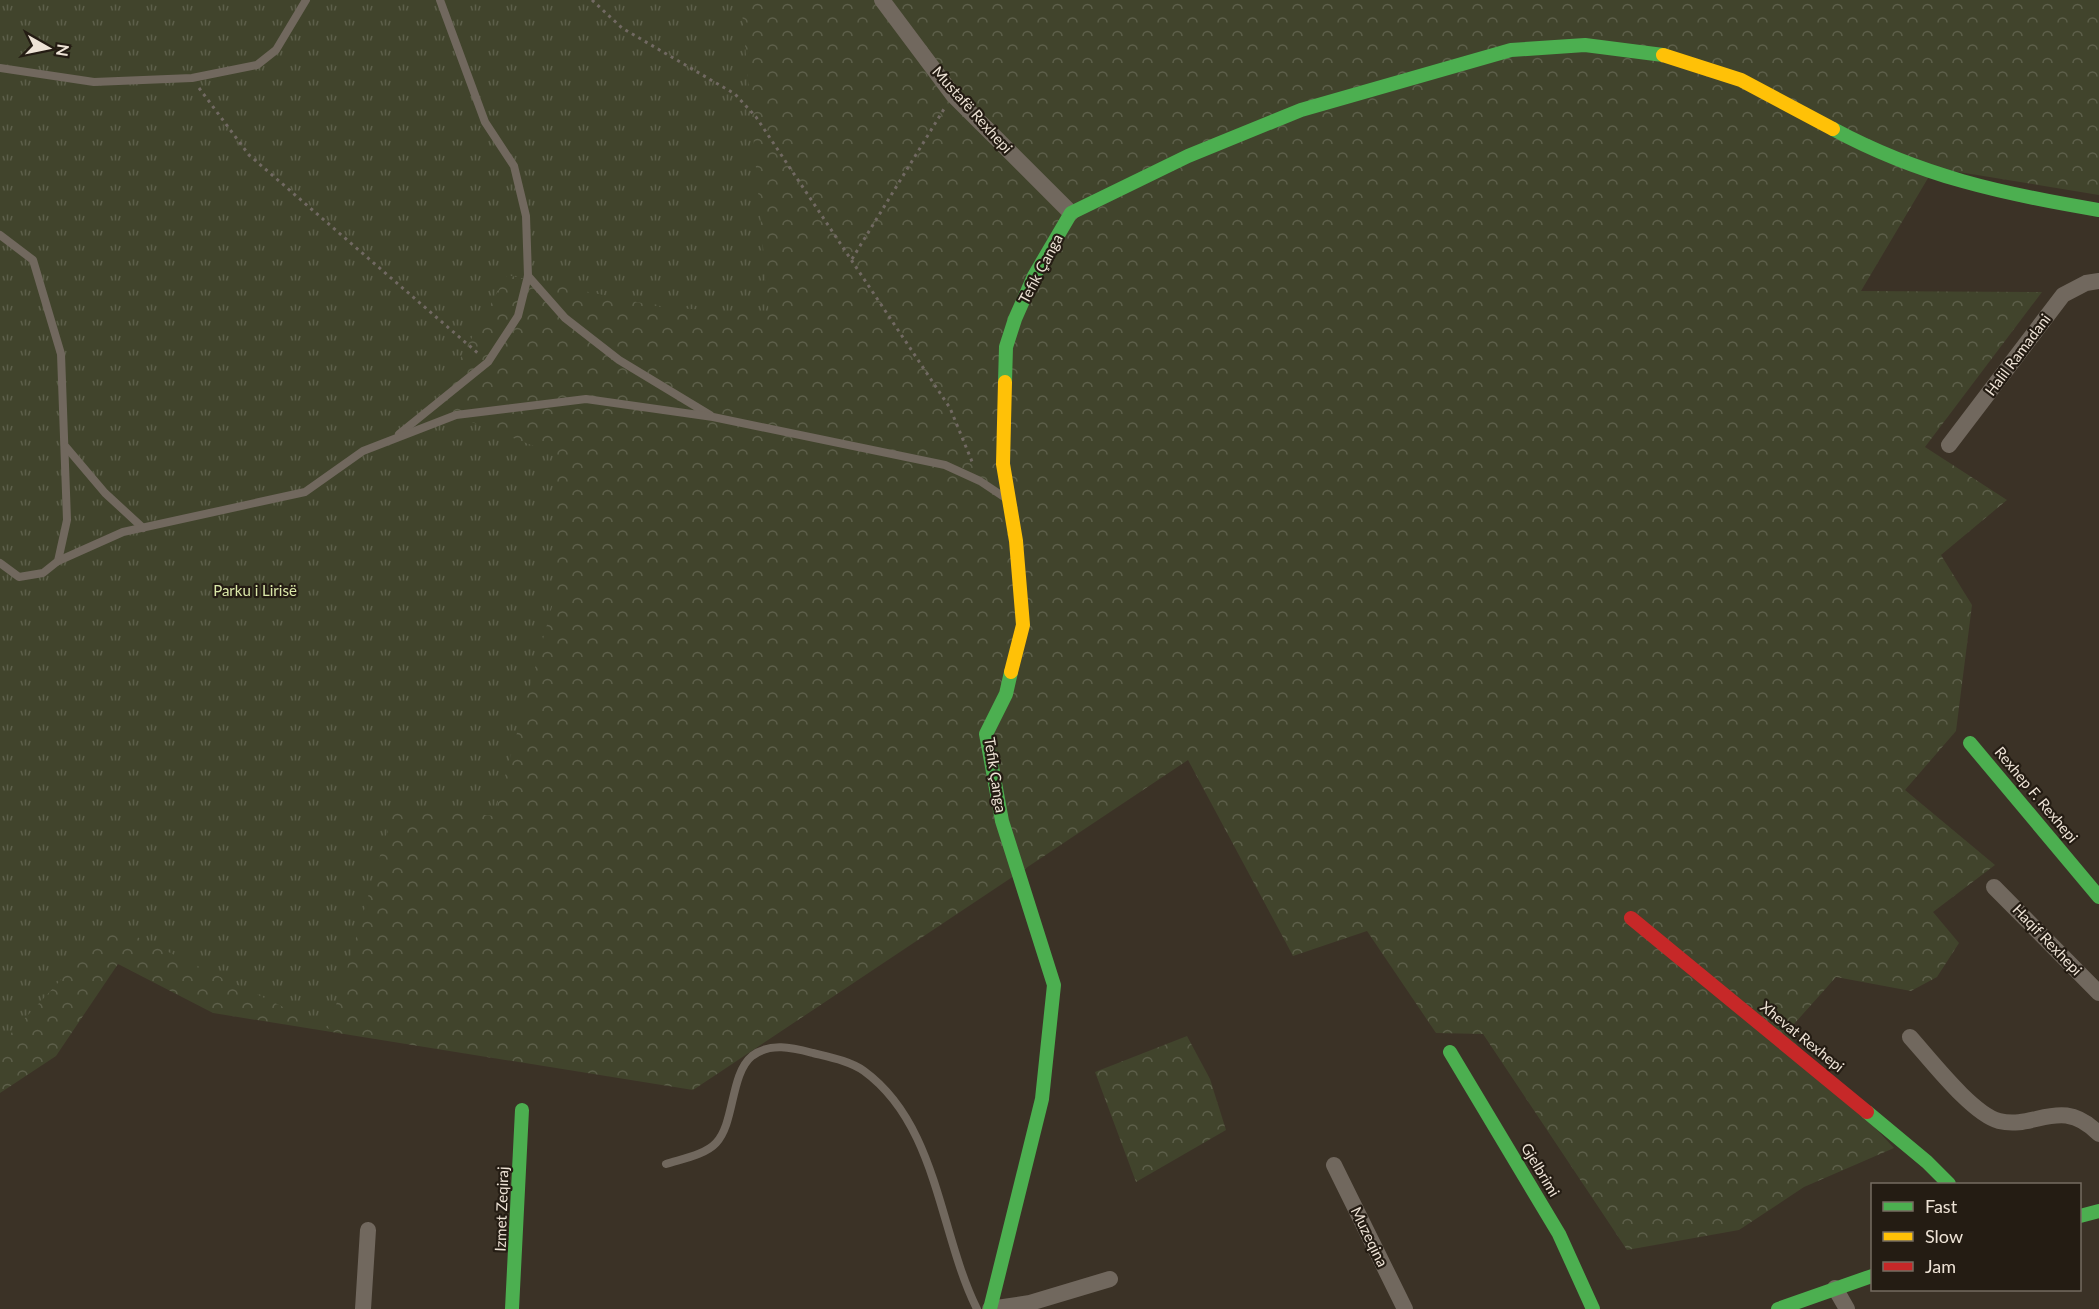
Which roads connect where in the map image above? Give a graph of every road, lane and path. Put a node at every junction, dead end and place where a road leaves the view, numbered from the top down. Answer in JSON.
{"nodes":[{"id":1,"x":306,"y":0,"type":"edge"},
{"id":2,"x":440,"y":0,"type":"edge"},
{"id":3,"x":592,"y":0,"type":"edge"},
{"id":4,"x":882,"y":0,"type":"edge"},
{"id":5,"x":0,"y":68,"type":"edge"},
{"id":6,"x":192,"y":78,"type":"junction"},
{"id":7,"x":953,"y":95,"type":"junction"},
{"id":8,"x":2099,"y":210,"type":"edge"},
{"id":9,"x":1071,"y":213,"type":"junction"},
{"id":10,"x":0,"y":235,"type":"edge"},
{"id":11,"x":851,"y":260,"type":"junction"},
{"id":12,"x":528,"y":276,"type":"junction"},
{"id":13,"x":2099,"y":281,"type":"edge"},
{"id":14,"x":488,"y":362,"type":"junction"},
{"id":15,"x":713,"y":417,"type":"junction"},
{"id":16,"x":392,"y":440,"type":"junction"},
{"id":17,"x":1949,"y":445,"type":"dead end"},
{"id":18,"x":66,"y":446,"type":"junction"},
{"id":19,"x":980,"y":481,"type":"junction"},
{"id":20,"x":1007,"y":499,"type":"junction"},
{"id":21,"x":143,"y":528,"type":"junction"},
{"id":22,"x":58,"y":561,"type":"junction"},
{"id":23,"x":0,"y":563,"type":"edge"},
{"id":24,"x":1970,"y":743,"type":"dead end"},
{"id":25,"x":1994,"y":887,"type":"dead end"},
{"id":26,"x":2099,"y":897,"type":"edge"},
{"id":27,"x":1631,"y":918,"type":"dead end"},
{"id":28,"x":2099,"y":993,"type":"edge"},
{"id":29,"x":1910,"y":1037,"type":"dead end"},
{"id":30,"x":1450,"y":1052,"type":"dead end"},
{"id":31,"x":522,"y":1110,"type":"dead end"},
{"id":32,"x":2099,"y":1134,"type":"edge"},
{"id":33,"x":666,"y":1164,"type":"dead end"},
{"id":34,"x":1334,"y":1165,"type":"dead end"},
{"id":35,"x":1946,"y":1183,"type":"edge"},
{"id":36,"x":2099,"y":1211,"type":"edge"},
{"id":37,"x":2081,"y":1216,"type":"edge"},
{"id":38,"x":368,"y":1230,"type":"dead end"},
{"id":39,"x":1871,"y":1276,"type":"edge"},
{"id":40,"x":1110,"y":1279,"type":"dead end"},
{"id":41,"x":1835,"y":1288,"type":"junction"},
{"id":42,"x":363,"y":1309,"type":"edge"},
{"id":43,"x":512,"y":1309,"type":"edge"},
{"id":44,"x":977,"y":1309,"type":"edge"},
{"id":45,"x":990,"y":1309,"type":"edge"},
{"id":46,"x":1405,"y":1309,"type":"edge"},
{"id":47,"x":1593,"y":1309,"type":"edge"},
{"id":48,"x":1778,"y":1309,"type":"edge"},
{"id":49,"x":1847,"y":1309,"type":"edge"}],
"edges":[{"from":1,"to":6,"type":"lane"},
{"from":2,"to":12,"type":"lane"},
{"from":3,"to":11,"type":"path"},
{"from":4,"to":7,"type":"street","name":"Mustafë Rexhepi"},
{"from":5,"to":6,"type":"lane"},
{"from":6,"to":14,"type":"path"},
{"from":7,"to":9,"type":"street","name":"Mustafë Rexhepi"},
{"from":7,"to":11,"type":"path"},
{"from":8,"to":9,"type":"street"},
{"from":9,"to":20,"type":"street","name":"Tefik Çanga"},
{"from":10,"to":18,"type":"lane"},
{"from":11,"to":19,"type":"path"},
{"from":12,"to":14,"type":"lane"},
{"from":12,"to":15,"type":"lane"},
{"from":13,"to":17,"type":"street","name":"Halil Ramadani"},
{"from":14,"to":16,"type":"lane"},
{"from":15,"to":16,"type":"lane"},
{"from":15,"to":19,"type":"lane"},
{"from":16,"to":21,"type":"lane"},
{"from":18,"to":21,"type":"lane"},
{"from":18,"to":22,"type":"lane"},
{"from":19,"to":20,"type":"lane"},
{"from":20,"to":45,"type":"street","name":"Tefik Çanga"},
{"from":21,"to":22,"type":"lane"},
{"from":22,"to":23,"type":"lane"},
{"from":24,"to":26,"type":"street","name":"Rexhep F. Rexhepi"},
{"from":25,"to":28,"type":"street","name":"Haqif Rexhepi"},
{"from":27,"to":35,"type":"street","name":"Xhevat Rexhepi"},
{"from":29,"to":32,"type":"street"},
{"from":30,"to":47,"type":"street","name":"Gjelbrimi"},
{"from":31,"to":43,"type":"street","name":"Izmet Zeqiraj"},
{"from":33,"to":44,"type":"lane"},
{"from":34,"to":46,"type":"street","name":"Muzeqina"},
{"from":36,"to":37,"type":"street"},
{"from":38,"to":42,"type":"street"},
{"from":39,"to":41,"type":"street"},
{"from":40,"to":45,"type":"street","name":"Tefik Çanga"},
{"from":41,"to":48,"type":"street"},
{"from":41,"to":49,"type":"street"}]}
